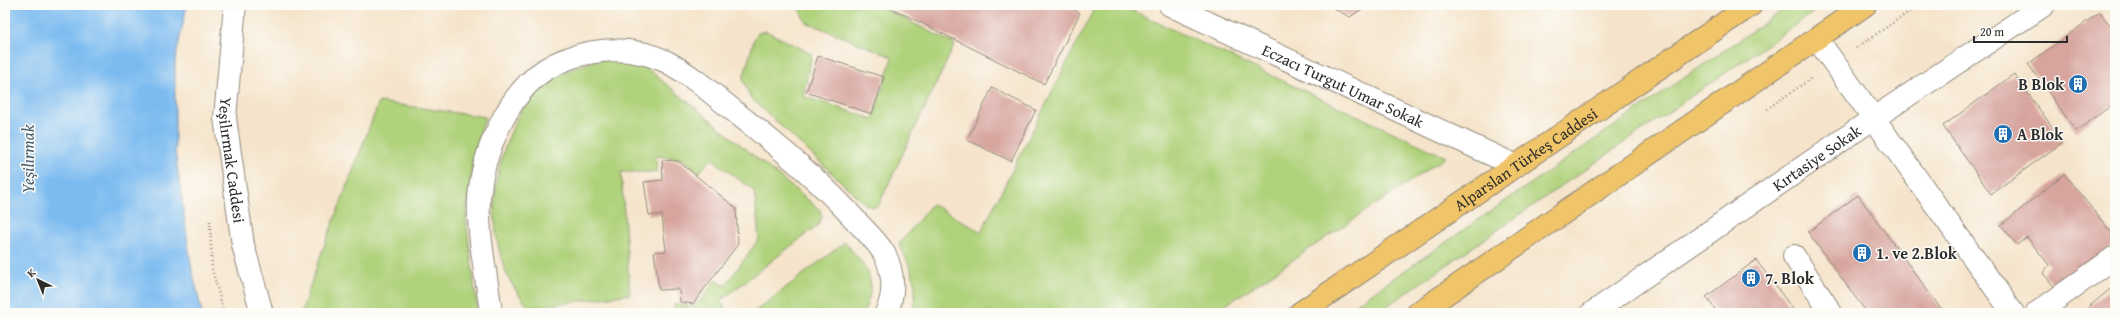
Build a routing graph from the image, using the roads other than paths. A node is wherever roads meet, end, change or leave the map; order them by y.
1 (235, 5) edge
2 (1170, 5) edge
3 (1751, 5) edge
4 (1865, 5) edge
5 (2044, 5) edge
6 (1817, 39) junction
7 (1874, 118) junction
8 (1516, 166) junction
9 (1794, 256) dead end
10 (2115, 257) edge
11 (262, 313) edge
12 (491, 313) edge
13 (886, 313) edge
14 (1300, 313) edge
15 (1418, 313) edge
16 (1592, 313) edge
17 (1831, 313) edge
18 (2013, 313) edge
19 (2037, 313) edge

1 - 11 street, Yeşilırmak Caddesi
2 - 8 street, Eczacı Turgut Umar Sokak
3 - 8 highway, Alparslan Türkeş Caddesi
4 - 6 highway
5 - 7 street, Kırtasiye Sokak
6 - 7 street
6 - 15 highway
7 - 16 street, Kırtasiye Sokak
7 - 18 street
8 - 14 highway, Alparslan Türkeş Caddesi
9 - 17 street
10 - 19 street
12 - 13 street

